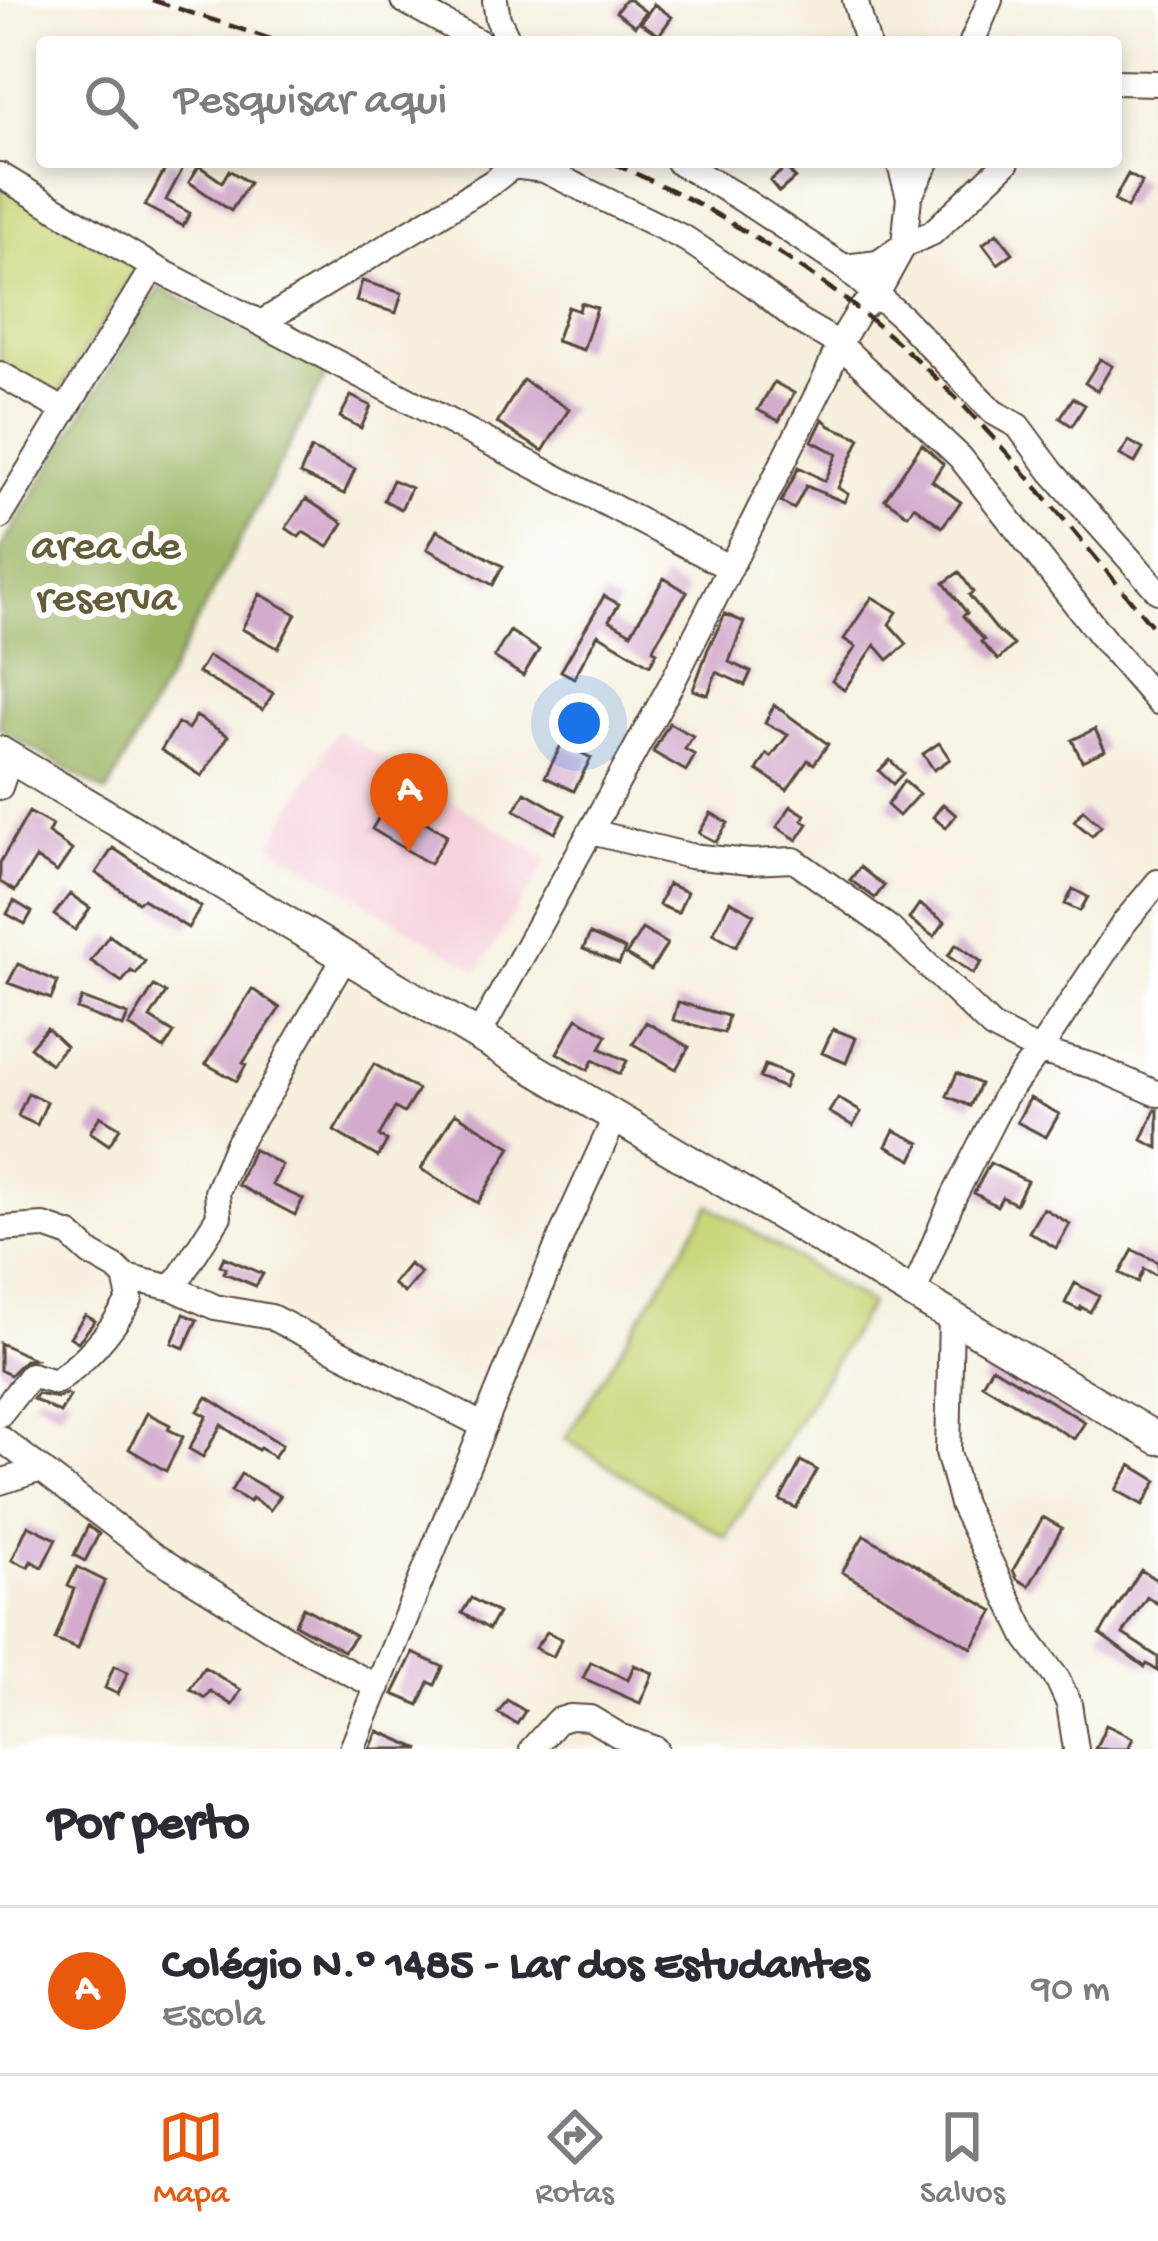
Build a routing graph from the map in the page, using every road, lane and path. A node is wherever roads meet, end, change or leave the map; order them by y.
1 (404, 0) edge
2 (495, 0) edge
3 (855, 0) edge
4 (989, 0) edge
5 (467, 36) edge
6 (506, 36) edge
7 (865, 36) edge
8 (974, 36) edge
9 (1122, 82) edge
10 (1158, 82) edge
11 (510, 168) edge
12 (528, 168) edge
13 (688, 168) edge
14 (900, 168) edge
15 (924, 168) edge
16 (1001, 168) edge
17 (0, 175) edge
18 (909, 196) junction
19 (904, 245) junction
20 (153, 267) junction
21 (844, 267) junction
22 (876, 296) junction
23 (261, 323) junction
24 (839, 344) junction
25 (0, 374) edge
26 (64, 411) junction
27 (0, 518) edge
28 (730, 568) junction
29 (1155, 586) edge
30 (1158, 702) edge
31 (3, 766) edge
32 (591, 832) junction
33 (1158, 882) edge
34 (345, 957) junction
35 (478, 1036) junction
36 (1039, 1051) junction
37 (1158, 1094) edge
38 (615, 1118) junction
39 (0, 1229) edge
40 (125, 1277) junction
41 (173, 1288) junction
42 (913, 1294) junction
43 (951, 1317) junction
44 (0, 1414) edge
45 (484, 1426) junction
46 (0, 1438) edge
47 (1158, 1439) edge
48 (41, 1469) junction
49 (0, 1482) edge
50 (378, 1687) junction
51 (352, 1749) edge
52 (532, 1749) edge
53 (656, 1749) edge
54 (1076, 1749) edge

1 - 5 street
2 - 6 street
3 - 7 street
4 - 8 street
9 - 10 street
11 - 23 street
12 - 24 street
13 - 21 street
14 - 18 street
15 - 18 street
16 - 19 street
17 - 20 street
18 - 19 street
19 - 21 street
19 - 22 street
20 - 23 street
20 - 26 street
21 - 22 street
22 - 24 street
22 - 29 street
23 - 28 street
24 - 28 street
24 - 30 street
25 - 26 street
26 - 27 street
28 - 32 street
31 - 34 main road
32 - 35 street
32 - 36 street
33 - 36 street
34 - 35 main road
34 - 41 street
35 - 38 main road
36 - 37 street
36 - 42 street
38 - 42 main road
38 - 45 street
39 - 40 street
40 - 41 street
40 - 44 street
41 - 45 street
42 - 43 main road
43 - 47 main road
43 - 54 street
45 - 50 street
46 - 48 street
48 - 49 street
48 - 50 street
50 - 51 street
52 - 53 street

